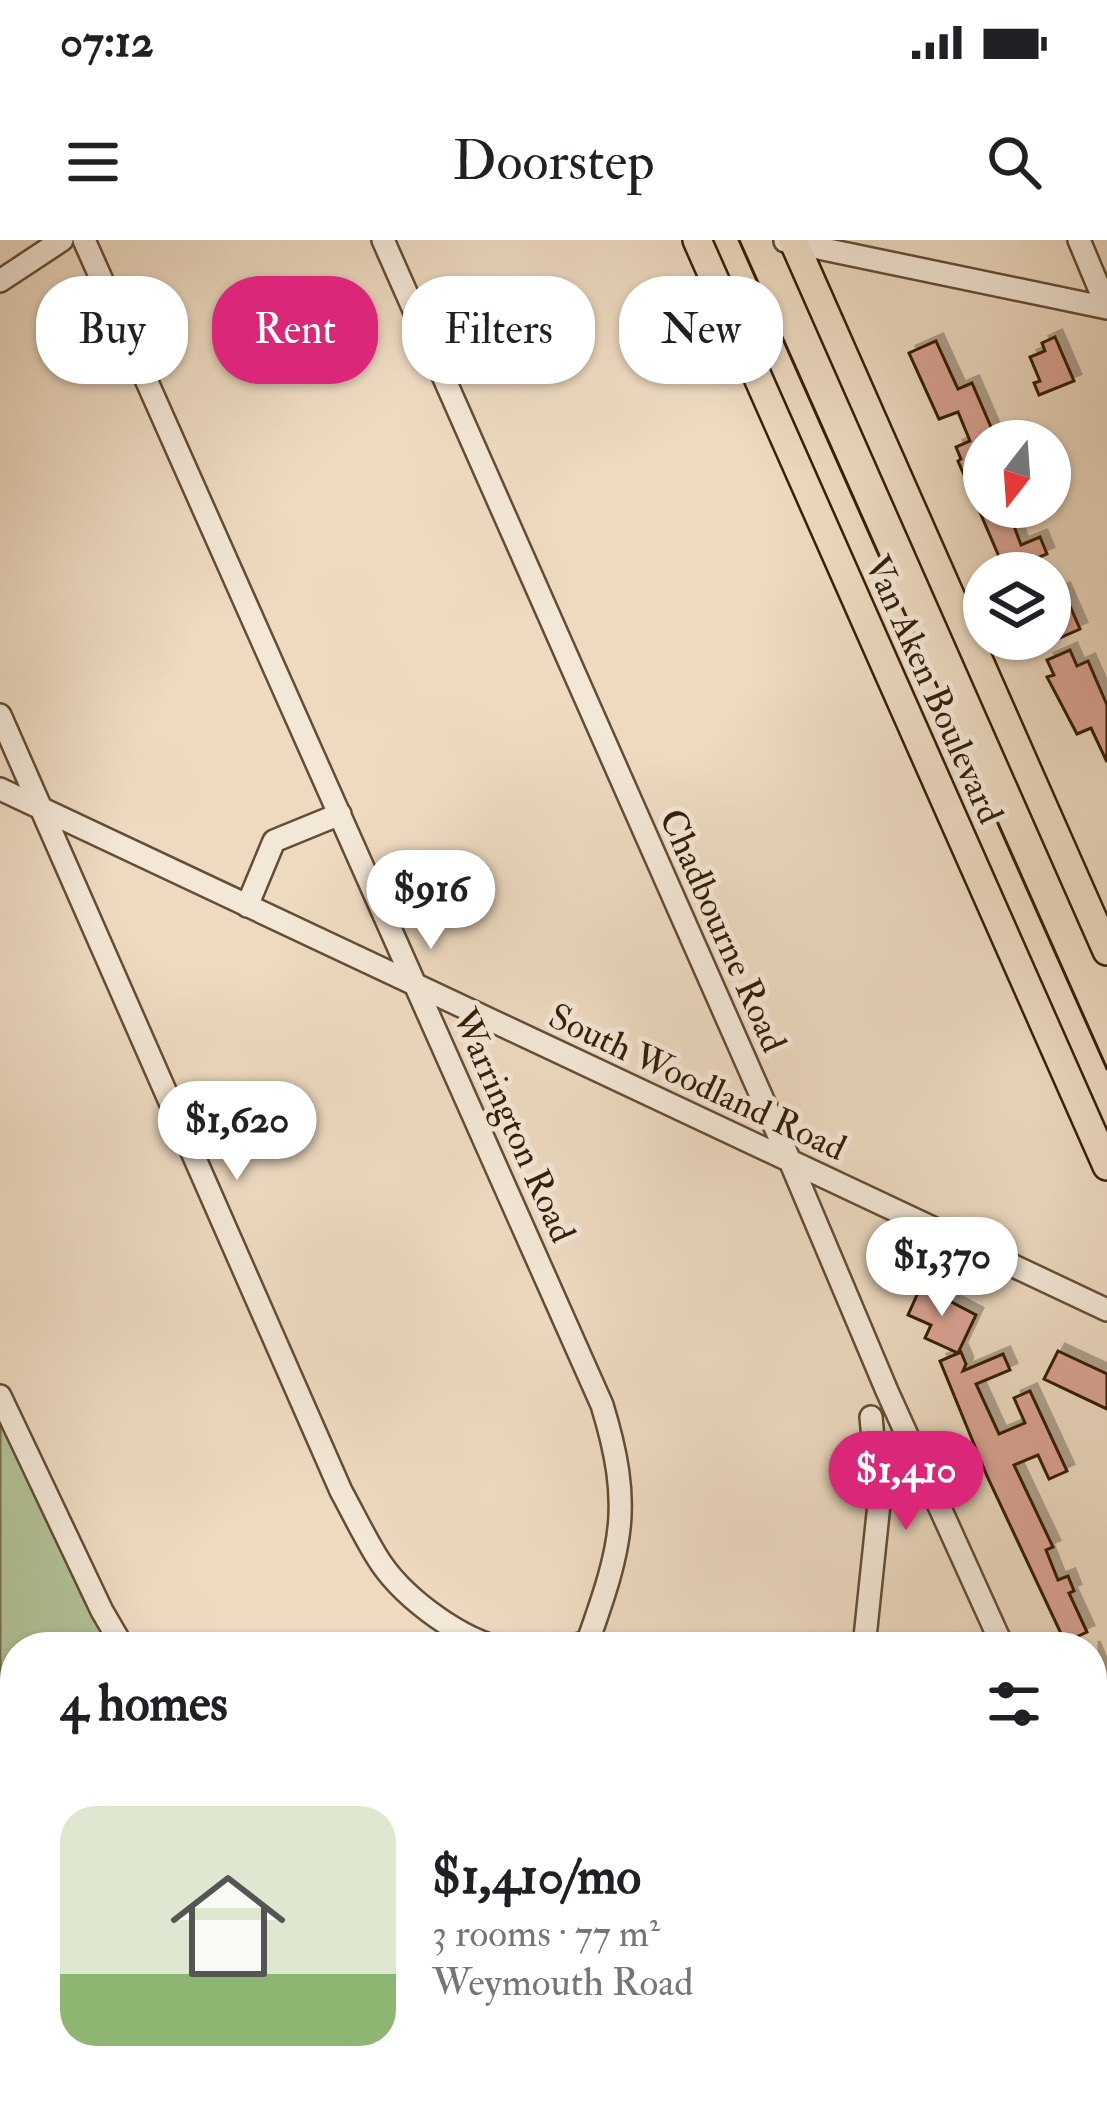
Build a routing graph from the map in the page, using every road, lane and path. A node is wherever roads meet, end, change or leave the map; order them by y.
1 (62, 240) edge
2 (84, 240) edge
3 (383, 240) edge
4 (697, 240) edge
5 (1079, 240) edge
6 (790, 241) edge
7 (0, 281) edge
8 (1107, 308) edge
9 (0, 715) edge
10 (0, 789) edge
11 (41, 808) junction
12 (340, 814) junction
13 (247, 906) junction
14 (1107, 951) edge
15 (417, 986) junction
16 (790, 1161) junction
17 (1107, 1166) edge
18 (1107, 1310) edge
19 (0, 1396) edge
20 (871, 1417) dead end
21 (922, 1471) junction
22 (879, 1504) junction
23 (114, 1632) edge
24 (463, 1632) edge
25 (588, 1632) edge
26 (866, 1632) edge
27 (996, 1632) edge

1 - 7 street
2 - 12 street, Warrington Road
3 - 16 street, Chadbourne Road
4 - 17 main road, Van Aken Boulevard
5 - 8 street
6 - 8 street
6 - 14 main road, Van Aken Boulevard
9 - 11 street
10 - 11 street, South Woodland Road
11 - 13 street, South Woodland Road
11 - 24 street
12 - 13 street
12 - 15 street, Warrington Road
13 - 15 street, South Woodland Road
15 - 16 street, South Woodland Road
15 - 25 street, Warrington Road
16 - 18 street, South Woodland Road
16 - 21 street, Chadbourne Road
19 - 23 street
20 - 22 street
21 - 22 street
21 - 27 street, Chadbourne Road
22 - 26 street

